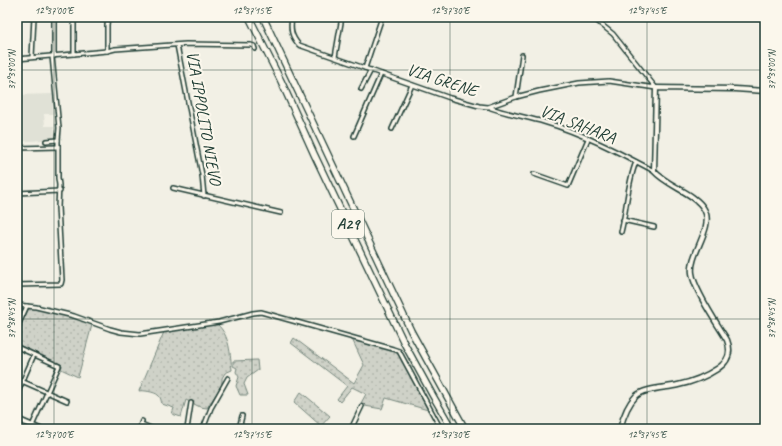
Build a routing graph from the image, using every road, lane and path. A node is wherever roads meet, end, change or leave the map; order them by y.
1 (34, 17) edge
2 (54, 17) edge
3 (74, 17) edge
4 (108, 17) edge
5 (249, 17) edge
6 (264, 17) edge
7 (292, 17) edge
8 (342, 17) edge
9 (382, 17) edge
10 (592, 17) edge
11 (177, 45) junction
12 (255, 48) dead end
13 (107, 51) junction
14 (74, 54) junction
15 (522, 55) dead end
16 (53, 56) junction
17 (335, 57) junction
18 (32, 58) junction
19 (17, 59) edge
20 (365, 68) junction
21 (371, 70) junction
22 (381, 74) junction
23 (412, 84) junction
24 (656, 88) junction
25 (361, 89) dead end
26 (765, 91) edge
27 (516, 97) junction
28 (491, 108) dead end
29 (392, 129) dead end
30 (354, 136) dead end
31 (588, 139) junction
32 (58, 140) junction
33 (46, 141) dead end
34 (58, 147) junction
35 (17, 148) edge
36 (636, 162) junction
37 (654, 171) junction
38 (534, 174) dead end
39 (173, 188) dead end
40 (60, 191) junction
41 (17, 193) edge
42 (204, 196) junction
43 (281, 214) dead end
44 (623, 220) junction
45 (654, 227) dead end
46 (621, 232) dead end
47 (17, 286) edge
48 (17, 305) edge
49 (27, 306) junction
50 (17, 328) edge
51 (17, 347) edge
52 (34, 355) junction
53 (228, 378) dead end
54 (17, 380) edge
55 (22, 382) junction
56 (47, 392) junction
57 (17, 394) edge
58 (67, 401) dead end
59 (191, 403) dead end
60 (362, 406) dead end
61 (242, 416) dead end
62 (17, 419) edge
63 (32, 426) junction
64 (40, 429) edge
65 (139, 429) edge
66 (153, 429) edge
67 (187, 429) edge
68 (203, 429) edge
69 (238, 429) edge
70 (351, 429) edge
71 (441, 429) edge
72 (452, 429) edge
73 (465, 429) edge
74 (620, 429) edge

1 - 18 street
2 - 16 street
3 - 14 street
4 - 13 street
5 - 72 highway, A29
6 - 73 highway, A29
7 - 17 street, VIA GRENE
8 - 17 street
9 - 20 street
10 - 24 street
11 - 12 street
11 - 13 street
11 - 42 street, VIA IPPOLITO NIEVO
13 - 14 street
14 - 16 street
15 - 27 street
16 - 18 street
16 - 32 street
17 - 20 street, VIA GRENE
18 - 19 street
20 - 21 street, VIA GRENE
21 - 22 street, VIA GRENE
21 - 25 street
22 - 23 street, VIA GRENE
22 - 30 street
23 - 27 street, VIA GRENE
23 - 29 street
24 - 26 street
24 - 27 street, VIA GRENE
24 - 37 street
28 - 31 street, VIA SAHARA
31 - 36 street, VIA SAHARA
31 - 38 street
32 - 33 street
32 - 34 street
34 - 35 street
34 - 40 street
36 - 37 street, VIA SAHARA
36 - 44 street
37 - 74 street
39 - 42 street
40 - 41 street
40 - 47 street
42 - 43 street
44 - 45 street
44 - 46 street
48 - 49 street
49 - 50 street
49 - 71 street
51 - 52 street
52 - 55 street
52 - 56 street
53 - 68 street
54 - 55 street
55 - 56 street
55 - 57 street
56 - 58 street
56 - 63 street
59 - 67 street
60 - 70 street
61 - 69 street
62 - 63 street
63 - 64 street
65 - 66 street

